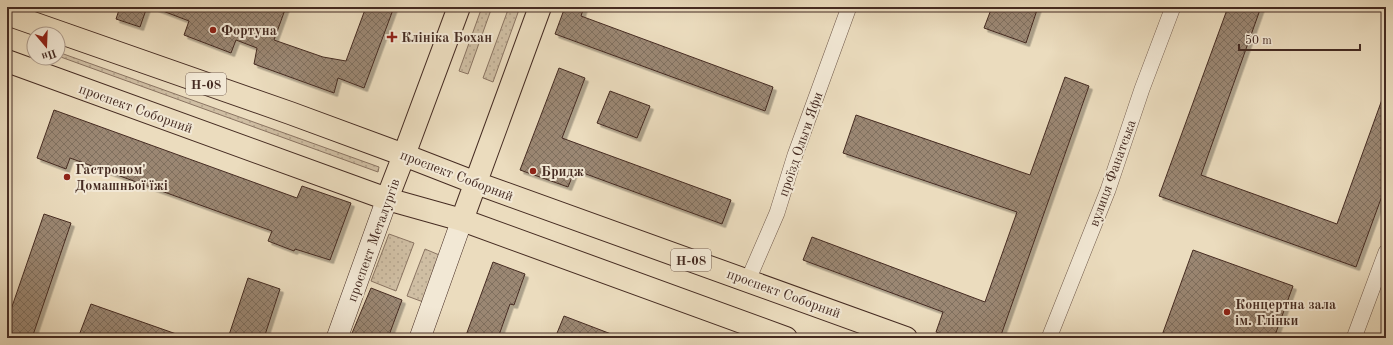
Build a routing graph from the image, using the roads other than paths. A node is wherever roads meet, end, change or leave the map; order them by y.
1 (459, 7) edge
2 (540, 7) edge
3 (849, 7) edge
4 (1173, 7) edge
5 (7, 14) edge
6 (7, 61) edge
7 (404, 155) junction
8 (476, 182) junction
9 (386, 199) junction
10 (462, 220) junction
11 (1386, 252) edge
12 (748, 280) junction
13 (337, 338) edge
14 (420, 338) edge
15 (786, 338) edge
16 (906, 338) edge
17 (1049, 338) edge
18 (1354, 338) edge

1 - 7 main road, проспект Металургів
2 - 8 main road
3 - 12 street, проїзд Ольги Яфи
4 - 17 street, вулиця Фанатська
5 - 7 main road, проспект Соборний / Н-08
6 - 9 main road, проспект Соборний
7 - 8 main road, проспект Соборний / Н-08
7 - 9 main road, проспект Металургів
8 - 10 main road
8 - 12 main road, проспект Соборний / Н-08
9 - 10 main road, проспект Соборний
9 - 13 main road, проспект Металургів
10 - 14 main road
10 - 15 main road, проспект Соборний
11 - 18 street
12 - 16 main road, проспект Соборний / Н-08

